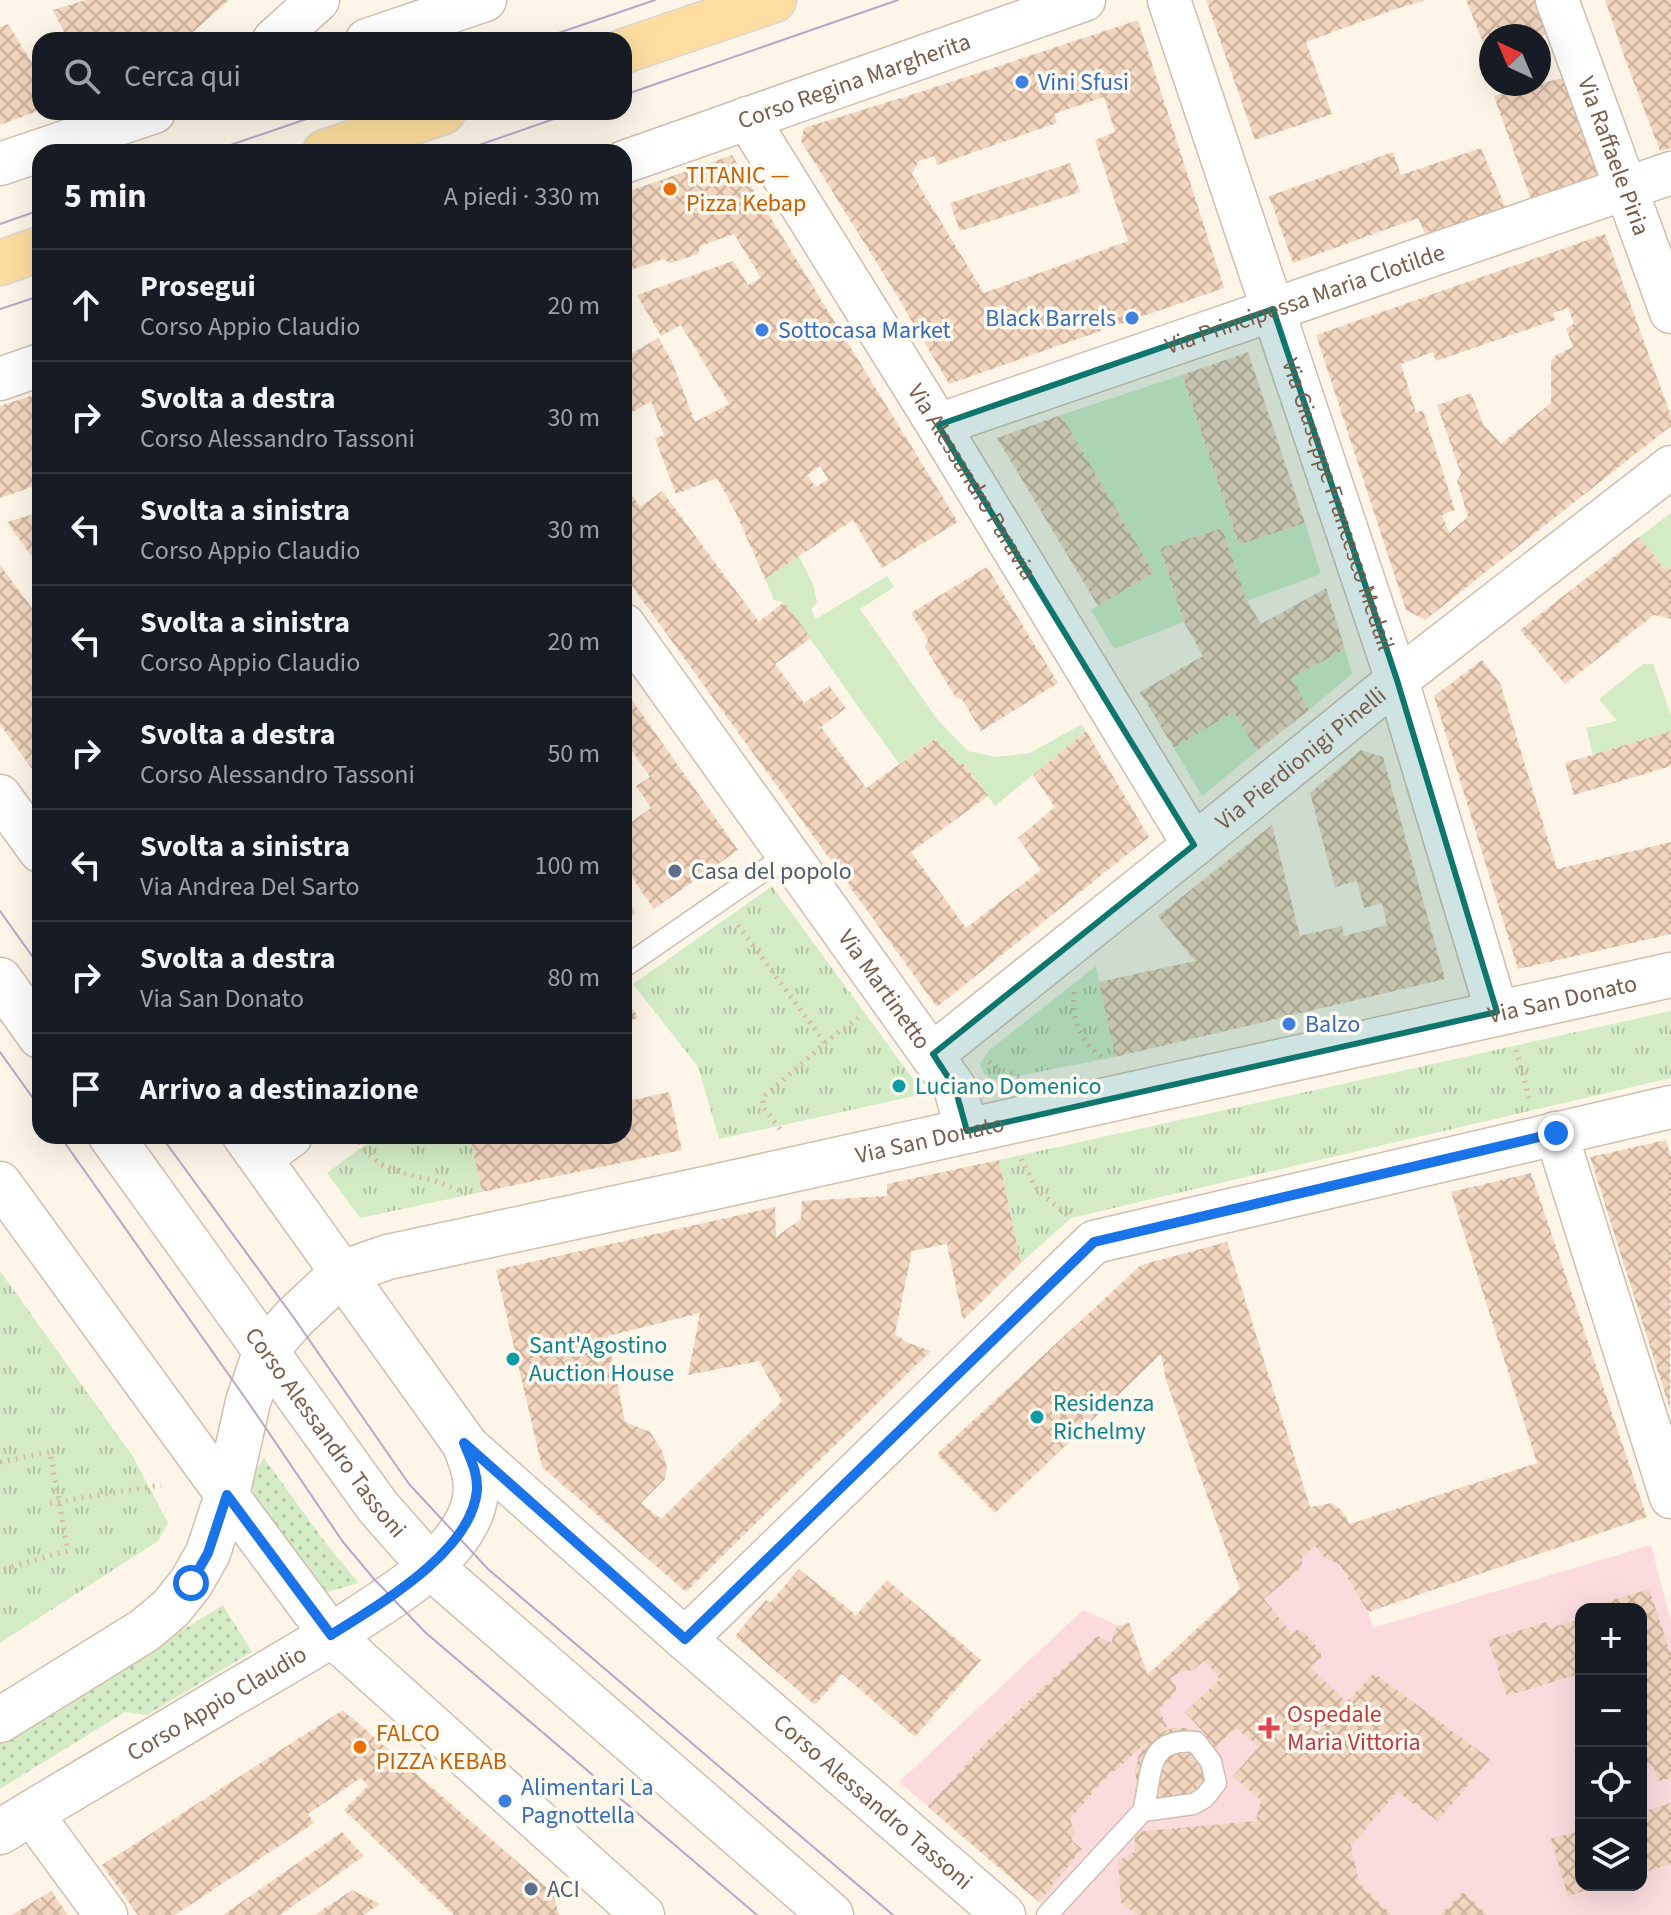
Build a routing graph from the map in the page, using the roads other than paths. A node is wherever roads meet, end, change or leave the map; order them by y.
1 (318, 0) edge
2 (485, 0) edge
3 (774, 0) edge
4 (1084, 0) edge
5 (1169, 0) edge
6 (1557, 0) edge
7 (429, 9) edge
8 (283, 32) edge
9 (383, 32) edge
10 (632, 48) edge
11 (747, 118) junction
12 (130, 120) edge
13 (419, 120) edge
14 (59, 144) edge
15 (349, 144) edge
16 (32, 153) edge
17 (632, 159) edge
18 (0, 164) edge
19 (1671, 173) edge
20 (1626, 188) junction
21 (32, 252) edge
22 (0, 263) edge
23 (1273, 309) junction
24 (1671, 312) edge
25 (32, 368) edge
26 (0, 379) edge
27 (938, 425) junction
28 (1671, 467) edge
29 (632, 636) edge
30 (1397, 680) junction
31 (0, 796) edge
32 (32, 840) edge
33 (1194, 845) junction
34 (788, 854) junction
35 (632, 962) edge
36 (1671, 975) edge
37 (0, 980) edge
38 (32, 1025) edge
39 (1506, 1028) junction
40 (933, 1054) junction
41 (1671, 1107) edge
42 (1545, 1122) junction
43 (967, 1131) junction
44 (117, 1144) edge
45 (266, 1144) edge
46 (0, 1183) edge
47 (342, 1273) junction
48 (266, 1350) junction
49 (464, 1443) junction
50 (227, 1495) junction
51 (1671, 1497) edge
52 (430, 1566) junction
53 (331, 1635) junction
54 (685, 1639) junction
55 (0, 1720) edge
56 (1143, 1811) dead end
57 (15, 1822) edge
58 (632, 1912) edge
59 (106, 1915) edge
60 (831, 1915) edge
61 (1004, 1915) edge
62 (1047, 1915) edge

1 - 8 street
2 - 7 street
3 - 10 main road
4 - 11 street, Corso Regina Margherita
5 - 23 street, Via Giuseppe Francesco Medail
6 - 20 street, Via Raffaele Piria
7 - 9 street
11 - 17 street, Corso Regina Margherita
11 - 27 street, Via Alessandro Paravia
12 - 14 street
13 - 15 main road
16 - 18 street
19 - 20 street, Via Principessa Maria Clotilde
20 - 23 street, Via Principessa Maria Clotilde
20 - 24 street, Via Raffaele Piria
21 - 22 main road
23 - 27 street, Via Principessa Maria Clotilde
23 - 30 street, Via Giuseppe Francesco Medail
25 - 26 street
27 - 33 street, Via Alessandro Paravia
28 - 30 street, Via Pierdionigi Pinelli
29 - 34 street, Via Martinetto
30 - 33 street, Via Pierdionigi Pinelli
30 - 39 street, Via Giuseppe Francesco Medail
31 - 32 street
33 - 40 street, Via Pierdionigi Pinelli
34 - 35 lane
34 - 40 street, Via Martinetto
36 - 39 street, Via San Donato
37 - 38 street
39 - 43 street, Via San Donato
40 - 43 street, Via Martinetto
41 - 42 street
42 - 51 street
42 - 54 street
43 - 47 street, Via San Donato
44 - 48 street, Corso Alessandro Tassoni
45 - 47 street, Corso Alessandro Tassoni
46 - 50 street
47 - 48 street, Via San Donato
47 - 49 street, Corso Alessandro Tassoni
48 - 50 street
48 - 52 street, Corso Alessandro Tassoni
49 - 52 street, Corso Appio Claudio
49 - 54 street, Corso Alessandro Tassoni
50 - 53 street
50 - 55 street
52 - 53 street, Corso Appio Claudio
52 - 60 street, Corso Alessandro Tassoni
53 - 57 street, Corso Appio Claudio
53 - 58 street
54 - 61 street, Corso Alessandro Tassoni
56 - 62 lane
57 - 59 street

